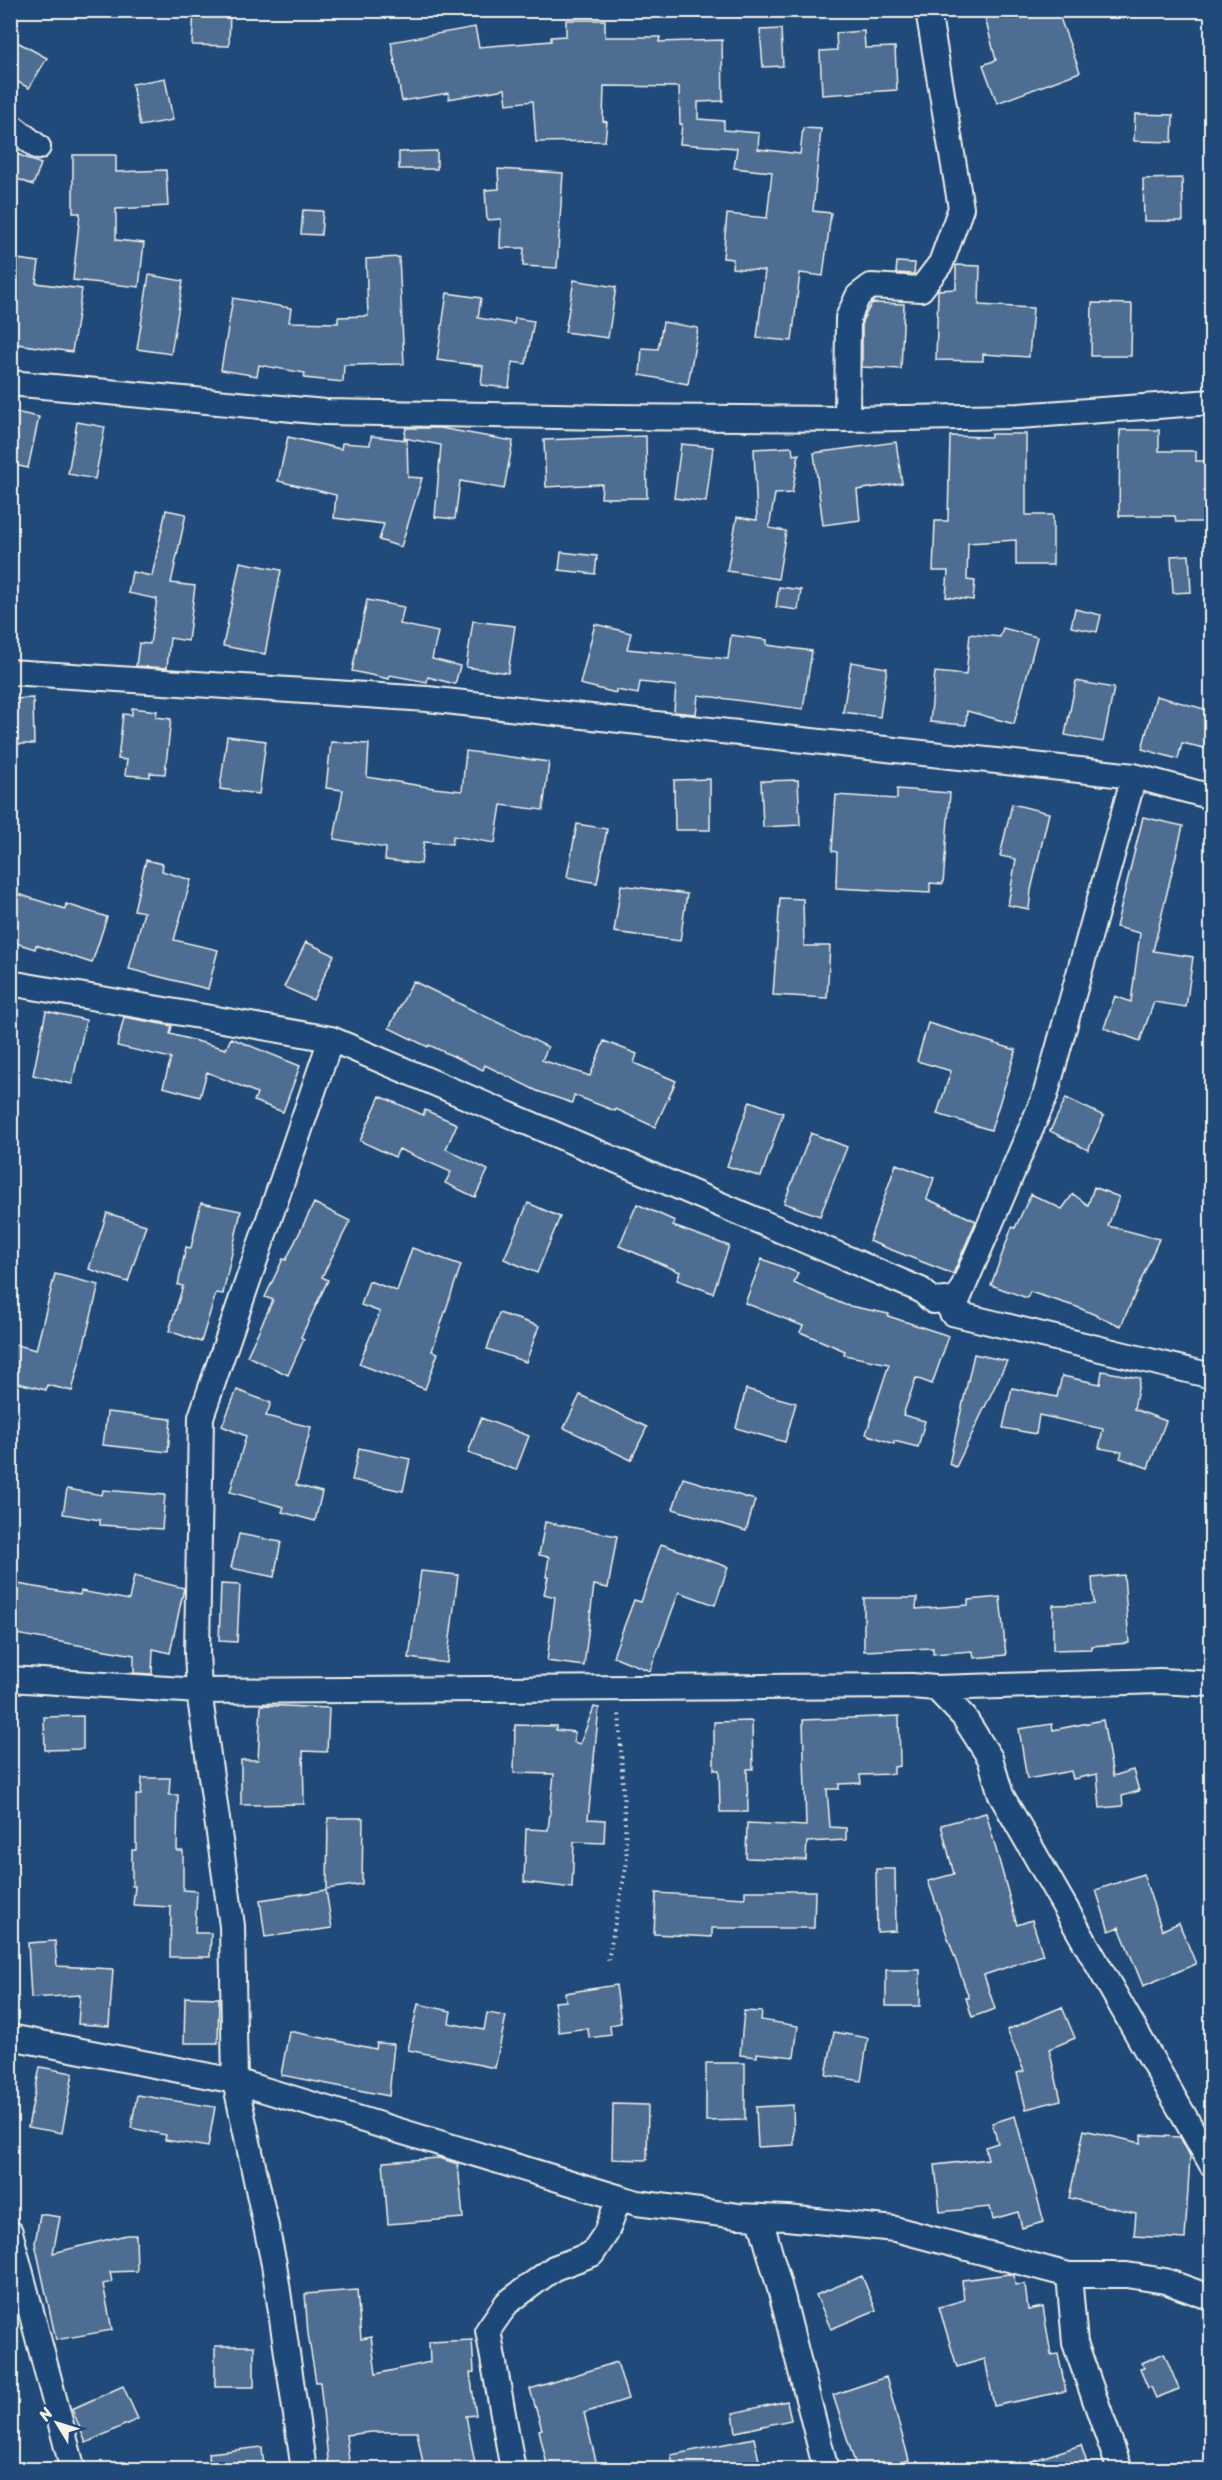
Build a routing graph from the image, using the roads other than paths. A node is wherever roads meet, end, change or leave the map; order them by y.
1 (928, 10) edge
2 (10, 125) edge
3 (38, 147) dead end
4 (10, 383) edge
5 (1212, 402) edge
6 (847, 419) junction
7 (10, 672) edge
8 (1134, 776) junction
9 (1212, 797) edge
10 (10, 983) edge
11 (331, 1039) junction
12 (952, 1313) junction
13 (1212, 1376) edge
14 (10, 1678) edge
15 (1212, 1684) edge
16 (936, 1688) junction
17 (199, 1691) junction
18 (10, 2037) edge
19 (235, 2080) junction
20 (1212, 2165) edge
21 (619, 2198) junction
22 (760, 2218) junction
23 (10, 2232) edge
24 (1069, 2275) junction
25 (1212, 2298) edge
26 (73, 2469) edge
27 (304, 2469) edge
28 (513, 2469) edge
29 (826, 2469) edge
30 (1120, 2469) edge

1 - 6 street
2 - 3 street
4 - 6 street
5 - 6 street
7 - 8 street
8 - 9 street
8 - 12 street
10 - 11 street
11 - 12 street
11 - 17 street
12 - 13 street
14 - 17 street
15 - 16 street
16 - 17 street
16 - 20 street
17 - 19 street
18 - 19 street
19 - 21 street
19 - 27 street
21 - 22 street
21 - 28 street
22 - 24 street
22 - 29 street
23 - 26 street
24 - 25 street
24 - 30 street

